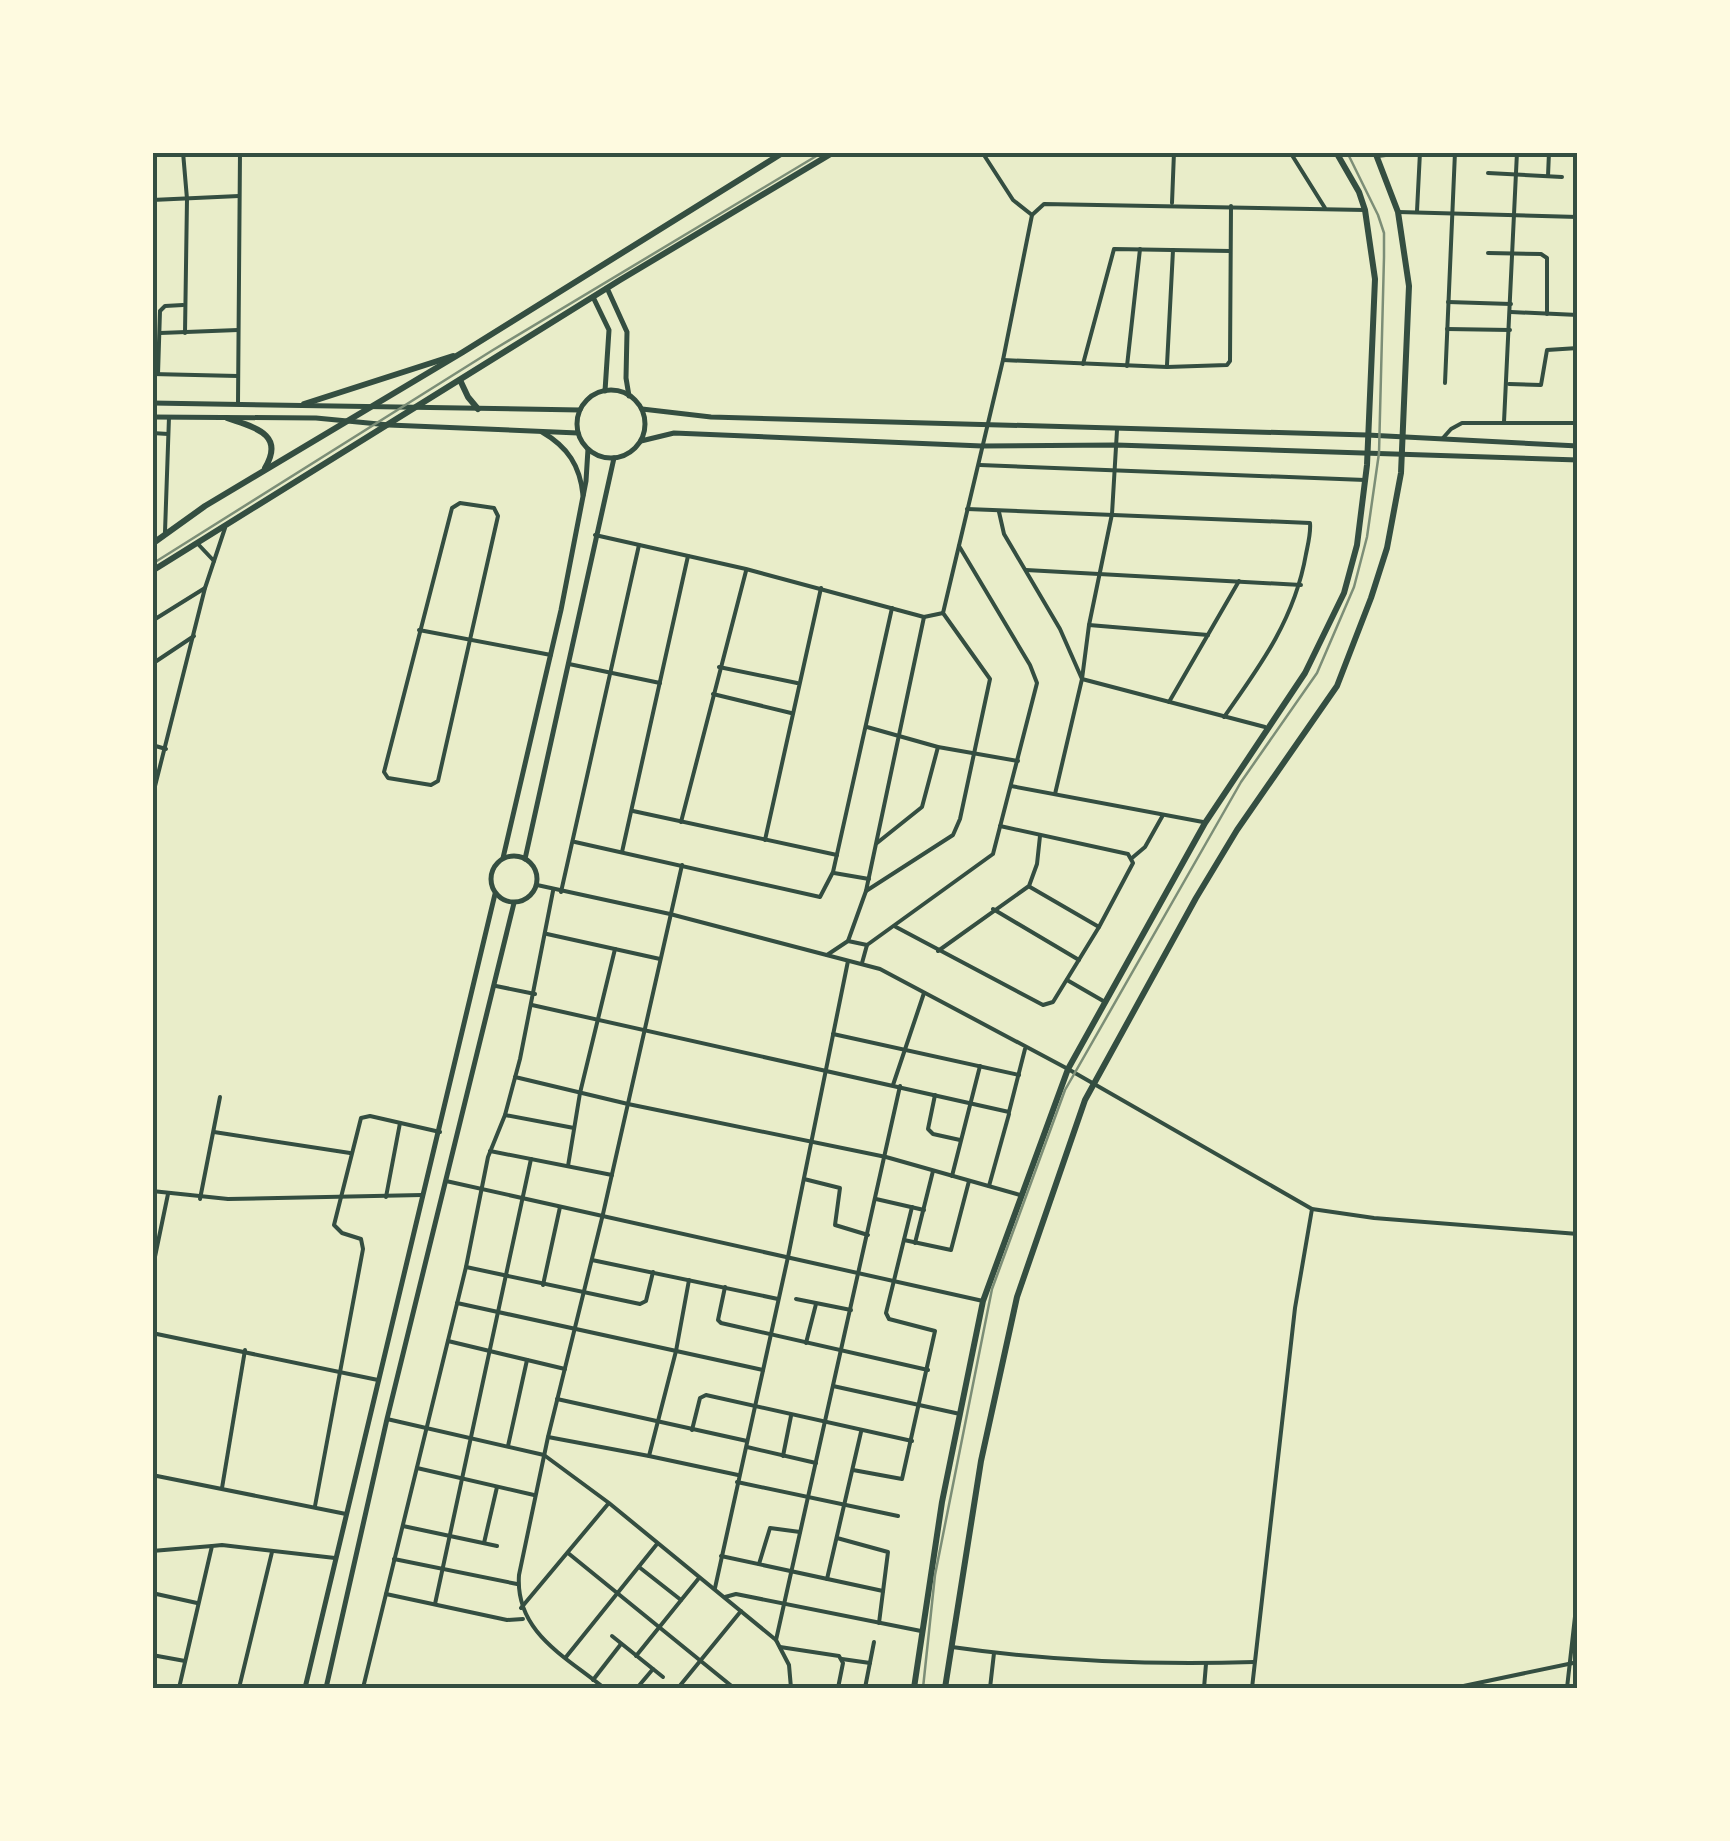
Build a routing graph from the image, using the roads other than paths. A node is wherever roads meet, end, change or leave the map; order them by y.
1 (183, 152) edge
2 (240, 152) edge
3 (784, 152) edge
4 (834, 152) edge
5 (982, 152) edge
6 (1174, 152) edge
7 (1290, 152) edge
8 (1336, 152) edge
9 (1412, 152) edge
10 (1420, 152) edge
11 (1456, 152) edge
12 (1517, 152) edge
13 (1549, 152) edge
14 (1376, 154) edge
15 (1488, 173) dead end
16 (1516, 174) junction
17 (1548, 176) junction
18 (1562, 177) dead end
19 (239, 196) junction
20 (186, 199) junction
21 (152, 200) edge
22 (1172, 204) junction
23 (1232, 206) junction
24 (1325, 208) junction
25 (1364, 210) junction
26 (1417, 211) junction
27 (1398, 212) junction
28 (1454, 212) junction
29 (1516, 214) junction
30 (1032, 215) junction
31 (1578, 217) edge
32 (1140, 249) junction
33 (1173, 250) junction
34 (1230, 250) junction
35 (1488, 253) dead end
36 (1513, 254) junction
37 (606, 288) junction
38 (593, 297) junction
39 (1448, 302) junction
40 (1512, 304) junction
41 (184, 305) junction
42 (1511, 312) junction
43 (1546, 314) junction
44 (1578, 314) edge
45 (1447, 329) junction
46 (238, 330) junction
47 (1510, 330) junction
48 (160, 333) junction
49 (184, 333) junction
50 (1578, 348) edge
51 (463, 352) junction
52 (1003, 360) junction
53 (1083, 364) junction
54 (1126, 366) junction
55 (1167, 367) junction
56 (155, 374) edge
57 (238, 376) junction
58 (460, 380) junction
59 (1446, 384) dead end
60 (1508, 384) junction
61 (605, 391) junction
62 (629, 396) junction
63 (152, 403) edge
64 (238, 404) junction
65 (304, 404) junction
66 (376, 404) junction
67 (416, 408) junction
68 (478, 409) junction
69 (642, 409) junction
70 (580, 410) junction
71 (152, 417) edge
72 (168, 417) junction
73 (227, 418) junction
74 (347, 420) junction
75 (1504, 422) junction
76 (1578, 423) edge
77 (389, 425) junction
78 (987, 426) junction
79 (1117, 430) junction
80 (539, 431) junction
81 (152, 433) edge
82 (578, 433) junction
83 (168, 434) junction
84 (1367, 435) junction
85 (1404, 437) junction
86 (641, 440) junction
87 (1442, 440) junction
88 (1116, 445) junction
89 (982, 446) junction
90 (1578, 446) edge
91 (588, 450) junction
92 (1367, 453) junction
93 (1402, 453) junction
94 (614, 458) junction
95 (1578, 460) edge
96 (978, 465) junction
97 (262, 472) junction
98 (1114, 472) junction
99 (1365, 480) junction
100 (584, 495) junction
101 (967, 508) junction
102 (999, 512) junction
103 (1112, 514) junction
104 (226, 525) junction
105 (165, 535) junction
106 (595, 535) junction
107 (197, 542) junction
108 (152, 544) edge
109 (640, 546) junction
110 (959, 546) junction
111 (688, 556) junction
112 (214, 561) junction
113 (746, 570) junction
114 (1026, 570) junction
115 (152, 571) edge
116 (1099, 572) junction
117 (1240, 580) junction
118 (1301, 585) junction
119 (205, 588) junction
120 (821, 588) junction
121 (892, 608) junction
122 (943, 613) junction
123 (924, 617) junction
124 (152, 621) edge
125 (1089, 625) junction
126 (419, 630) junction
127 (1208, 635) junction
128 (194, 636) junction
129 (469, 641) junction
130 (551, 655) junction
131 (152, 664) edge
132 (570, 664) junction
133 (719, 667) junction
134 (612, 673) junction
135 (1082, 678) junction
136 (660, 682) junction
137 (798, 683) junction
138 (712, 694) junction
139 (1169, 702) junction
140 (791, 713) junction
141 (1224, 717) junction
142 (866, 727) junction
143 (1270, 728) junction
144 (898, 736) junction
145 (152, 745) edge
146 (938, 746) junction
147 (166, 749) junction
148 (973, 754) junction
149 (1018, 761) junction
150 (1011, 786) junction
151 (1055, 794) junction
152 (152, 798) edge
153 (632, 811) junction
154 (1163, 815) junction
155 (681, 822) junction
156 (1205, 822) junction
157 (1000, 826) junction
158 (1040, 836) junction
159 (765, 840) junction
160 (574, 842) junction
161 (876, 844) junction
162 (622, 852) junction
163 (837, 855) junction
164 (503, 858) junction
165 (526, 858) junction
166 (1132, 858) junction
167 (682, 864) junction
168 (833, 872) junction
169 (869, 879) junction
170 (537, 885) junction
171 (1028, 886) junction
172 (553, 890) junction
173 (866, 891) junction
174 (561, 892) junction
175 (496, 894) junction
176 (514, 903) junction
177 (993, 909) junction
178 (670, 914) junction
179 (896, 927) junction
180 (1099, 927) junction
181 (545, 934) junction
182 (848, 941) junction
183 (868, 945) junction
184 (615, 949) junction
185 (938, 951) junction
186 (827, 955) junction
187 (660, 959) junction
188 (1078, 960) junction
189 (848, 961) junction
190 (862, 963) junction
191 (1067, 980) junction
192 (494, 986) junction
193 (924, 993) junction
194 (535, 994) junction
195 (1105, 1002) junction
196 (532, 1005) junction
197 (598, 1021) junction
198 (644, 1032) junction
199 (832, 1034) junction
200 (904, 1048) junction
201 (1026, 1048) junction
202 (980, 1066) junction
203 (825, 1069) junction
204 (1068, 1069) junction
205 (1019, 1074) junction
206 (515, 1077) junction
207 (1092, 1084) junction
208 (897, 1086) junction
209 (580, 1092) junction
210 (934, 1094) junction
211 (220, 1097) dead end
212 (968, 1102) junction
213 (628, 1104) junction
214 (1010, 1112) junction
215 (505, 1115) junction
216 (400, 1123) junction
217 (574, 1128) junction
218 (214, 1132) junction
219 (440, 1132) junction
220 (960, 1140) junction
221 (810, 1144) junction
222 (490, 1151) junction
223 (350, 1154) junction
224 (886, 1158) junction
225 (531, 1159) junction
226 (568, 1166) junction
227 (933, 1170) junction
228 (612, 1175) junction
229 (952, 1176) junction
230 (803, 1178) junction
231 (969, 1181) junction
232 (446, 1182) junction
233 (988, 1186) junction
234 (482, 1189) junction
235 (152, 1191) edge
236 (168, 1194) junction
237 (424, 1195) junction
238 (1020, 1195) junction
239 (341, 1196) junction
240 (386, 1197) junction
241 (523, 1197) junction
242 (200, 1198) junction
243 (876, 1198) junction
244 (560, 1205) junction
245 (912, 1206) junction
246 (924, 1210) junction
247 (1312, 1210) junction
248 (604, 1214) junction
249 (1578, 1234) edge
250 (868, 1235) junction
251 (904, 1240) junction
252 (915, 1243) junction
253 (788, 1257) junction
254 (592, 1260) junction
255 (466, 1267) junction
256 (152, 1271) edge
257 (653, 1272) junction
258 (859, 1272) junction
259 (507, 1277) junction
260 (689, 1280) junction
261 (895, 1281) junction
262 (543, 1285) junction
263 (725, 1287) junction
264 (584, 1294) junction
265 (778, 1299) junction
266 (796, 1299) dead end
267 (983, 1301) junction
268 (457, 1303) junction
269 (816, 1303) junction
270 (850, 1310) junction
271 (498, 1312) junction
272 (574, 1330) junction
273 (152, 1334) edge
274 (770, 1335) junction
275 (448, 1341) junction
276 (806, 1343) junction
277 (245, 1350) junction
278 (491, 1351) junction
279 (841, 1351) junction
280 (676, 1352) junction
281 (527, 1360) junction
282 (565, 1369) junction
283 (763, 1370) junction
284 (928, 1370) junction
285 (338, 1372) junction
286 (379, 1380) junction
287 (833, 1386) junction
288 (558, 1399) junction
289 (755, 1406) junction
290 (921, 1406) junction
291 (960, 1414) junction
292 (791, 1415) junction
293 (387, 1419) junction
294 (658, 1423) junction
295 (825, 1423) junction
296 (427, 1428) junction
297 (692, 1430) junction
298 (861, 1431) junction
299 (548, 1437) junction
300 (472, 1438) junction
301 (913, 1442) junction
302 (747, 1444) junction
303 (508, 1446) junction
304 (544, 1455) junction
305 (650, 1456) junction
306 (783, 1456) junction
307 (816, 1463) junction
308 (417, 1468) junction
309 (852, 1470) junction
310 (152, 1476) edge
311 (737, 1479) junction
312 (462, 1480) junction
313 (498, 1487) junction
314 (222, 1488) junction
315 (536, 1495) junction
316 (808, 1498) junction
317 (609, 1503) junction
318 (314, 1506) junction
319 (845, 1506) junction
320 (346, 1514) junction
321 (898, 1516) dead end
322 (403, 1526) junction
323 (800, 1532) junction
324 (450, 1536) junction
325 (837, 1538) junction
326 (152, 1542) edge
327 (484, 1543) junction
328 (658, 1544) junction
329 (212, 1546) junction
330 (497, 1546) dead end
331 (155, 1550) edge
332 (272, 1552) junction
333 (568, 1553) junction
334 (722, 1556) junction
335 (335, 1558) junction
336 (394, 1559) junction
337 (759, 1564) junction
338 (639, 1567) junction
339 (442, 1568) junction
340 (791, 1571) junction
341 (700, 1576) junction
342 (827, 1579) junction
343 (518, 1584) junction
344 (715, 1588) junction
345 (1578, 1590) edge
346 (883, 1591) junction
347 (152, 1593) edge
348 (617, 1593) junction
349 (386, 1594) junction
350 (725, 1597) junction
351 (681, 1600) junction
352 (199, 1603) junction
353 (435, 1604) junction
354 (784, 1605) junction
355 (520, 1608) junction
356 (741, 1611) junction
357 (526, 1619) junction
358 (879, 1624) junction
359 (658, 1627) junction
360 (922, 1632) junction
361 (612, 1636) dead end
362 (776, 1640) junction
363 (874, 1642) dead end
364 (621, 1644) junction
365 (952, 1647) junction
366 (780, 1648) junction
367 (994, 1653) junction
368 (152, 1654) edge
369 (636, 1656) junction
370 (566, 1657) junction
371 (842, 1659) junction
372 (185, 1661) junction
373 (700, 1661) junction
374 (1254, 1662) junction
375 (1578, 1662) edge
376 (870, 1663) junction
377 (1206, 1664) junction
378 (1570, 1664) junction
379 (652, 1668) junction
380 (663, 1677) dead end
381 (593, 1680) junction
382 (1473, 1686) edge
383 (179, 1688) edge
384 (239, 1688) edge
385 (305, 1688) edge
386 (326, 1688) edge
387 (363, 1688) edge
388 (604, 1688) edge
389 (636, 1688) edge
390 (678, 1688) edge
391 (734, 1688) edge
392 (790, 1688) edge
393 (838, 1688) edge
394 (866, 1688) edge
395 (914, 1688) edge
396 (945, 1688) edge
397 (990, 1688) edge
398 (1204, 1688) edge
399 (1252, 1688) edge
400 (1454, 1688) edge
401 (1567, 1688) edge

1 - 20 street
2 - 19 street
3 - 51 main road
4 - 37 main road
5 - 30 street
6 - 22 street
7 - 24 street
8 - 25 main road
9 - 14 street
10 - 26 street
11 - 28 street
12 - 16 street
13 - 17 street
14 - 27 main road
15 - 16 street
16 - 17 street
16 - 29 street
17 - 18 street
19 - 20 street
19 - 46 street
20 - 21 street
20 - 41 street
22 - 23 street
22 - 30 street
23 - 24 street
23 - 34 street
24 - 25 street
25 - 84 main road
26 - 27 street
26 - 28 street
27 - 85 main road
28 - 29 street
28 - 39 street
29 - 31 street
29 - 36 street
30 - 52 street
32 - 33 street
32 - 53 street
32 - 54 street
33 - 34 street
33 - 55 street
34 - 55 street
35 - 36 street
36 - 40 street
36 - 43 street
37 - 38 main road
37 - 62 main road
38 - 58 main road
38 - 61 main road
39 - 40 street
39 - 45 street
40 - 42 street
41 - 48 street
41 - 49 street
42 - 43 street
42 - 47 street
43 - 44 street
45 - 47 street
45 - 59 street
46 - 49 street
46 - 57 street
47 - 60 street
48 - 49 street
48 - 56 street
50 - 60 street
51 - 65 main road
51 - 66 main road
52 - 53 street
52 - 78 street
53 - 54 street
54 - 55 street
56 - 57 street
57 - 64 street
58 - 67 main road
58 - 68 main road
60 - 75 street
61 - 62 main road
61 - 70 main road
62 - 69 main road
63 - 64 main road
64 - 65 main road
65 - 66 main road
66 - 67 main road
66 - 74 main road
67 - 68 main road
67 - 77 main road
68 - 70 main road
69 - 78 main road
69 - 86 main road
70 - 82 main road
71 - 72 main road
72 - 73 main road
72 - 83 street
73 - 74 main road
73 - 97 main road
74 - 77 main road
74 - 97 main road
75 - 76 street
75 - 87 street
77 - 80 main road
77 - 104 main road
78 - 79 main road
78 - 89 street
79 - 84 main road
79 - 88 street
80 - 82 main road
80 - 100 main road
81 - 83 street
82 - 91 main road
83 - 105 street
84 - 85 main road
84 - 92 main road
85 - 87 main road
85 - 93 main road
86 - 89 main road
86 - 94 main road
87 - 90 main road
88 - 89 main road
88 - 92 main road
88 - 98 street
89 - 96 street
91 - 94 main road
91 - 100 main road
92 - 93 main road
92 - 99 main road
93 - 95 main road
93 - 207 main road
94 - 106 main road
96 - 98 street
96 - 101 street
97 - 105 main road
98 - 99 street
98 - 103 street
99 - 143 main road
100 - 130 main road
101 - 102 street
101 - 110 street
102 - 103 street
102 - 114 street
103 - 116 street
103 - 118 street
104 - 107 main road
104 - 112 street
105 - 108 main road
106 - 109 street
106 - 132 main road
107 - 112 street
107 - 115 main road
109 - 111 street
109 - 134 street
110 - 122 street
110 - 149 street
111 - 113 street
111 - 136 street
112 - 119 street
113 - 120 street
113 - 133 street
114 - 116 street
114 - 135 street
116 - 117 street
116 - 125 street
117 - 118 street
117 - 127 street
118 - 141 street
119 - 124 street
119 - 128 street
120 - 121 street
120 - 137 street
121 - 123 street
121 - 142 street
122 - 123 street
122 - 148 street
123 - 144 street
125 - 127 street
125 - 135 street
126 - 129 street
126 - 129 street
126 - 129 street
127 - 139 street
128 - 131 street
128 - 147 street
129 - 130 street
130 - 164 main road
132 - 134 street
132 - 165 main road
133 - 137 street
133 - 138 street
134 - 136 street
134 - 160 street
135 - 139 street
135 - 151 street
136 - 153 street
137 - 140 street
138 - 140 street
138 - 155 street
139 - 141 street
140 - 159 street
141 - 143 street
142 - 144 street
142 - 163 street
143 - 156 main road
144 - 146 street
144 - 161 street
145 - 147 street
146 - 148 street
146 - 161 street
147 - 152 street
148 - 149 street
148 - 173 street
149 - 150 street
150 - 151 street
150 - 157 street
151 - 154 street
153 - 155 street
153 - 162 street
154 - 156 street
154 - 166 street
155 - 159 street
156 - 195 main road
157 - 158 street
157 - 179 street
158 - 166 street
158 - 171 street
159 - 163 street
160 - 162 street
160 - 174 street
161 - 169 street
162 - 167 street
163 - 168 street
164 - 165 main road
164 - 175 main road
165 - 170 main road
166 - 180 street
167 - 168 street
167 - 178 street
168 - 169 street
169 - 173 street
170 - 172 street
170 - 176 main road
171 - 177 street
171 - 180 street
172 - 174 street
172 - 181 street
173 - 182 street
174 - 178 street
175 - 176 main road
175 - 219 main road
176 - 192 main road
177 - 185 street
177 - 188 street
178 - 186 street
178 - 187 street
179 - 183 street
179 - 185 street
180 - 188 street
181 - 184 street
181 - 194 street
182 - 183 street
182 - 186 street
183 - 190 street
184 - 187 street
184 - 197 street
185 - 191 street
186 - 189 street
187 - 198 street
188 - 191 street
189 - 190 street
189 - 199 street
190 - 193 street
191 - 195 street
192 - 194 street
192 - 232 main road
193 - 200 street
193 - 201 street
194 - 196 street
195 - 204 main road
196 - 197 street
196 - 206 street
197 - 198 street
197 - 209 street
198 - 203 street
198 - 213 street
199 - 200 street
199 - 203 street
200 - 202 street
200 - 208 street
201 - 204 street
201 - 205 street
202 - 205 street
202 - 212 street
203 - 208 street
203 - 221 street
204 - 207 street
204 - 238 main road
205 - 214 street
206 - 209 street
206 - 215 street
207 - 247 street
207 - 365 main road
208 - 210 street
208 - 224 street
209 - 213 street
209 - 217 street
210 - 212 street
210 - 220 street
211 - 218 street
212 - 214 street
212 - 220 street
213 - 221 street
213 - 228 street
214 - 233 street
215 - 217 street
215 - 222 street
216 - 219 street
216 - 223 street
216 - 240 street
217 - 226 street
218 - 223 street
218 - 242 street
219 - 237 main road
220 - 229 street
221 - 224 street
221 - 230 street
222 - 225 street
222 - 234 street
223 - 239 street
224 - 227 street
224 - 243 street
225 - 226 street
225 - 241 street
226 - 228 street
227 - 229 street
227 - 246 street
228 - 248 street
229 - 231 street
230 - 250 street
230 - 253 street
231 - 233 street
231 - 252 street
232 - 234 street
232 - 293 main road
233 - 238 street
234 - 241 street
234 - 255 street
235 - 236 street
236 - 242 street
236 - 256 street
237 - 240 street
237 - 286 main road
238 - 267 main road
239 - 240 street
239 - 242 street
239 - 285 street
241 - 244 street
241 - 259 street
243 - 245 street
243 - 250 street
244 - 248 street
244 - 262 street
245 - 246 street
245 - 251 street
246 - 252 street
247 - 249 street
247 - 374 street
248 - 253 street
248 - 254 street
250 - 258 street
251 - 252 street
251 - 261 street
253 - 258 street
253 - 265 street
254 - 257 street
254 - 264 street
255 - 259 street
255 - 268 street
257 - 260 street
257 - 264 street
258 - 261 street
258 - 270 street
259 - 262 street
259 - 271 street
260 - 263 street
260 - 280 street
261 - 267 street
261 - 284 street
262 - 264 street
263 - 265 street
263 - 274 street
264 - 272 street
265 - 274 street
266 - 269 street
267 - 291 main road
268 - 271 street
268 - 275 street
269 - 270 street
269 - 276 street
270 - 279 street
271 - 272 street
271 - 278 street
272 - 280 street
272 - 282 street
273 - 277 street
274 - 276 street
274 - 283 street
275 - 278 street
275 - 296 street
276 - 279 street
277 - 285 street
277 - 314 street
278 - 281 street
278 - 300 street
279 - 284 street
279 - 287 street
280 - 283 street
280 - 294 street
281 - 282 street
281 - 303 street
282 - 288 street
283 - 289 street
284 - 290 street
285 - 286 street
285 - 318 street
286 - 320 main road
287 - 290 street
287 - 295 street
288 - 294 street
288 - 299 street
289 - 292 street
289 - 297 street
289 - 302 street
290 - 291 street
290 - 301 street
291 - 360 main road
292 - 295 street
292 - 306 street
293 - 296 street
293 - 386 main road
294 - 297 street
294 - 305 street
295 - 298 street
295 - 307 street
296 - 300 street
296 - 308 street
297 - 302 street
298 - 301 street
298 - 309 street
299 - 304 street
299 - 305 street
300 - 303 street
300 - 312 street
301 - 309 street
302 - 306 street
302 - 311 street
303 - 304 street
304 - 315 street
304 - 317 street
305 - 311 street
306 - 307 street
307 - 316 street
308 - 312 street
308 - 322 street
309 - 319 street
310 - 314 street
311 - 316 street
311 - 334 street
312 - 313 street
312 - 324 street
313 - 315 street
313 - 327 street
314 - 318 street
315 - 343 street
316 - 319 street
316 - 323 street
317 - 328 street
317 - 333 street
318 - 320 street
319 - 321 street
319 - 325 street
320 - 335 main road
322 - 324 street
322 - 336 street
323 - 337 street
323 - 340 street
324 - 327 street
324 - 339 street
325 - 342 street
325 - 346 street
326 - 331 street
327 - 330 street
328 - 338 street
328 - 341 street
329 - 331 street
329 - 332 street
329 - 352 street
332 - 335 street
332 - 384 street
333 - 348 street
333 - 355 street
334 - 337 street
334 - 344 street
335 - 385 main road
336 - 339 street
336 - 349 street
337 - 340 street
338 - 348 street
338 - 351 street
339 - 343 street
339 - 353 street
340 - 342 street
340 - 354 street
341 - 344 street
341 - 351 street
342 - 346 street
343 - 355 street
344 - 350 street
345 - 378 street
346 - 358 street
347 - 352 street
348 - 359 street
348 - 370 street
349 - 353 street
349 - 387 street
350 - 354 street
350 - 356 street
351 - 359 street
352 - 372 street
353 - 357 street
354 - 358 street
354 - 362 street
355 - 357 street
356 - 362 street
356 - 373 street
357 - 370 street
358 - 360 street
359 - 369 street
359 - 373 street
360 - 395 main road
361 - 364 street
362 - 366 street
363 - 376 street
364 - 369 street
364 - 381 street
365 - 367 street
365 - 396 main road
366 - 371 street
366 - 392 street
367 - 377 street
367 - 397 street
368 - 372 street
369 - 379 street
370 - 381 street
371 - 376 street
371 - 393 street
372 - 383 street
373 - 390 street
373 - 391 street
374 - 377 street
374 - 399 street
375 - 378 street
376 - 394 street
377 - 398 street
378 - 382 street
378 - 401 street
379 - 380 street
379 - 389 street
381 - 388 street
382 - 400 street

